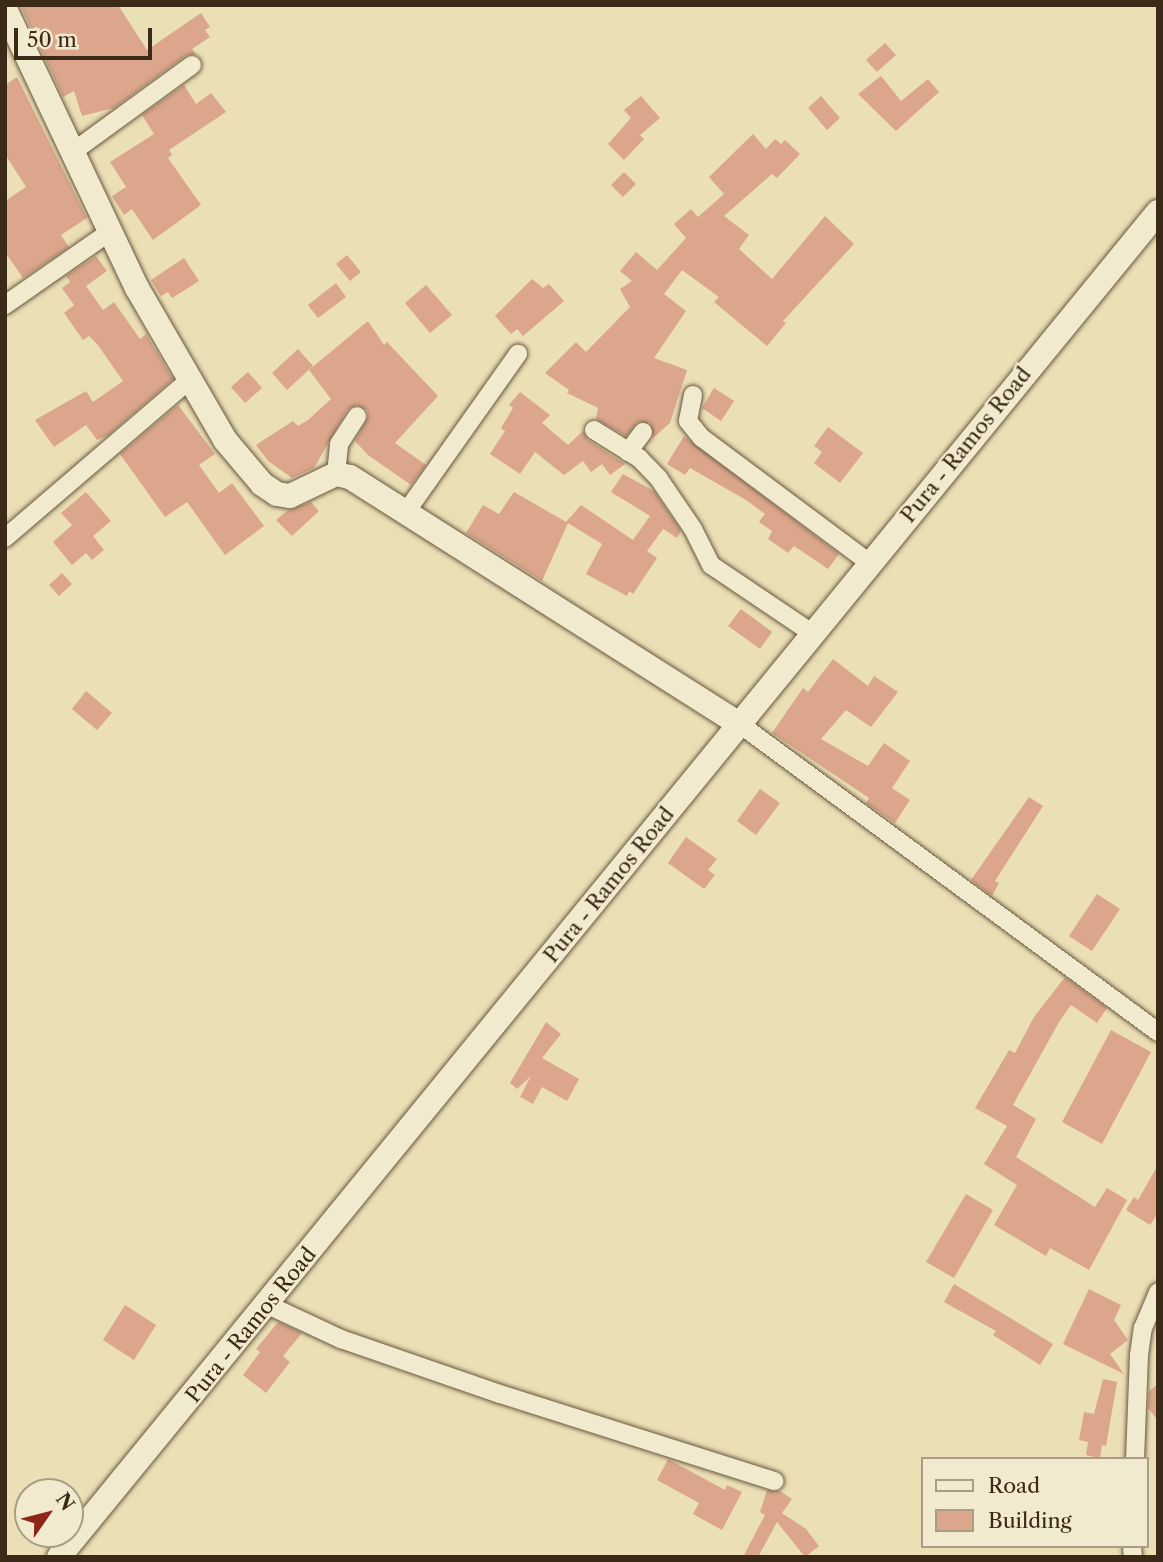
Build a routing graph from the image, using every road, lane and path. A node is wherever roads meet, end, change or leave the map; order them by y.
1 (5, 9) edge
2 (192, 65) dead end
3 (74, 151) junction
4 (1158, 212) edge
5 (111, 232) junction
6 (5, 305) edge
7 (518, 354) dead end
8 (188, 381) junction
9 (693, 395) dead end
10 (357, 416) dead end
11 (594, 430) dead end
12 (643, 432) dead end
13 (628, 452) junction
14 (336, 474) junction
15 (406, 512) junction
16 (5, 538) edge
17 (870, 563) junction
18 (812, 633) junction
19 (741, 725) junction
20 (1158, 1032) edge
21 (1158, 1292) edge
22 (268, 1305) junction
23 (1135, 1457) edge
24 (775, 1481) dead end
25 (59, 1557) edge

1 - 3 main road
2 - 3 street
3 - 5 main road
4 - 17 main road, Pura - Ramos Road
5 - 6 street
5 - 8 main road
7 - 15 street
8 - 14 main road
8 - 16 street
9 - 17 street
10 - 14 street
11 - 13 street
12 - 13 street
13 - 18 street
14 - 15 main road
15 - 19 main road
17 - 18 main road, Pura - Ramos Road
18 - 19 main road, Pura - Ramos Road
19 - 20 street
19 - 22 main road, Pura - Ramos Road
21 - 23 street
22 - 24 street
22 - 25 main road, Pura - Ramos Road

